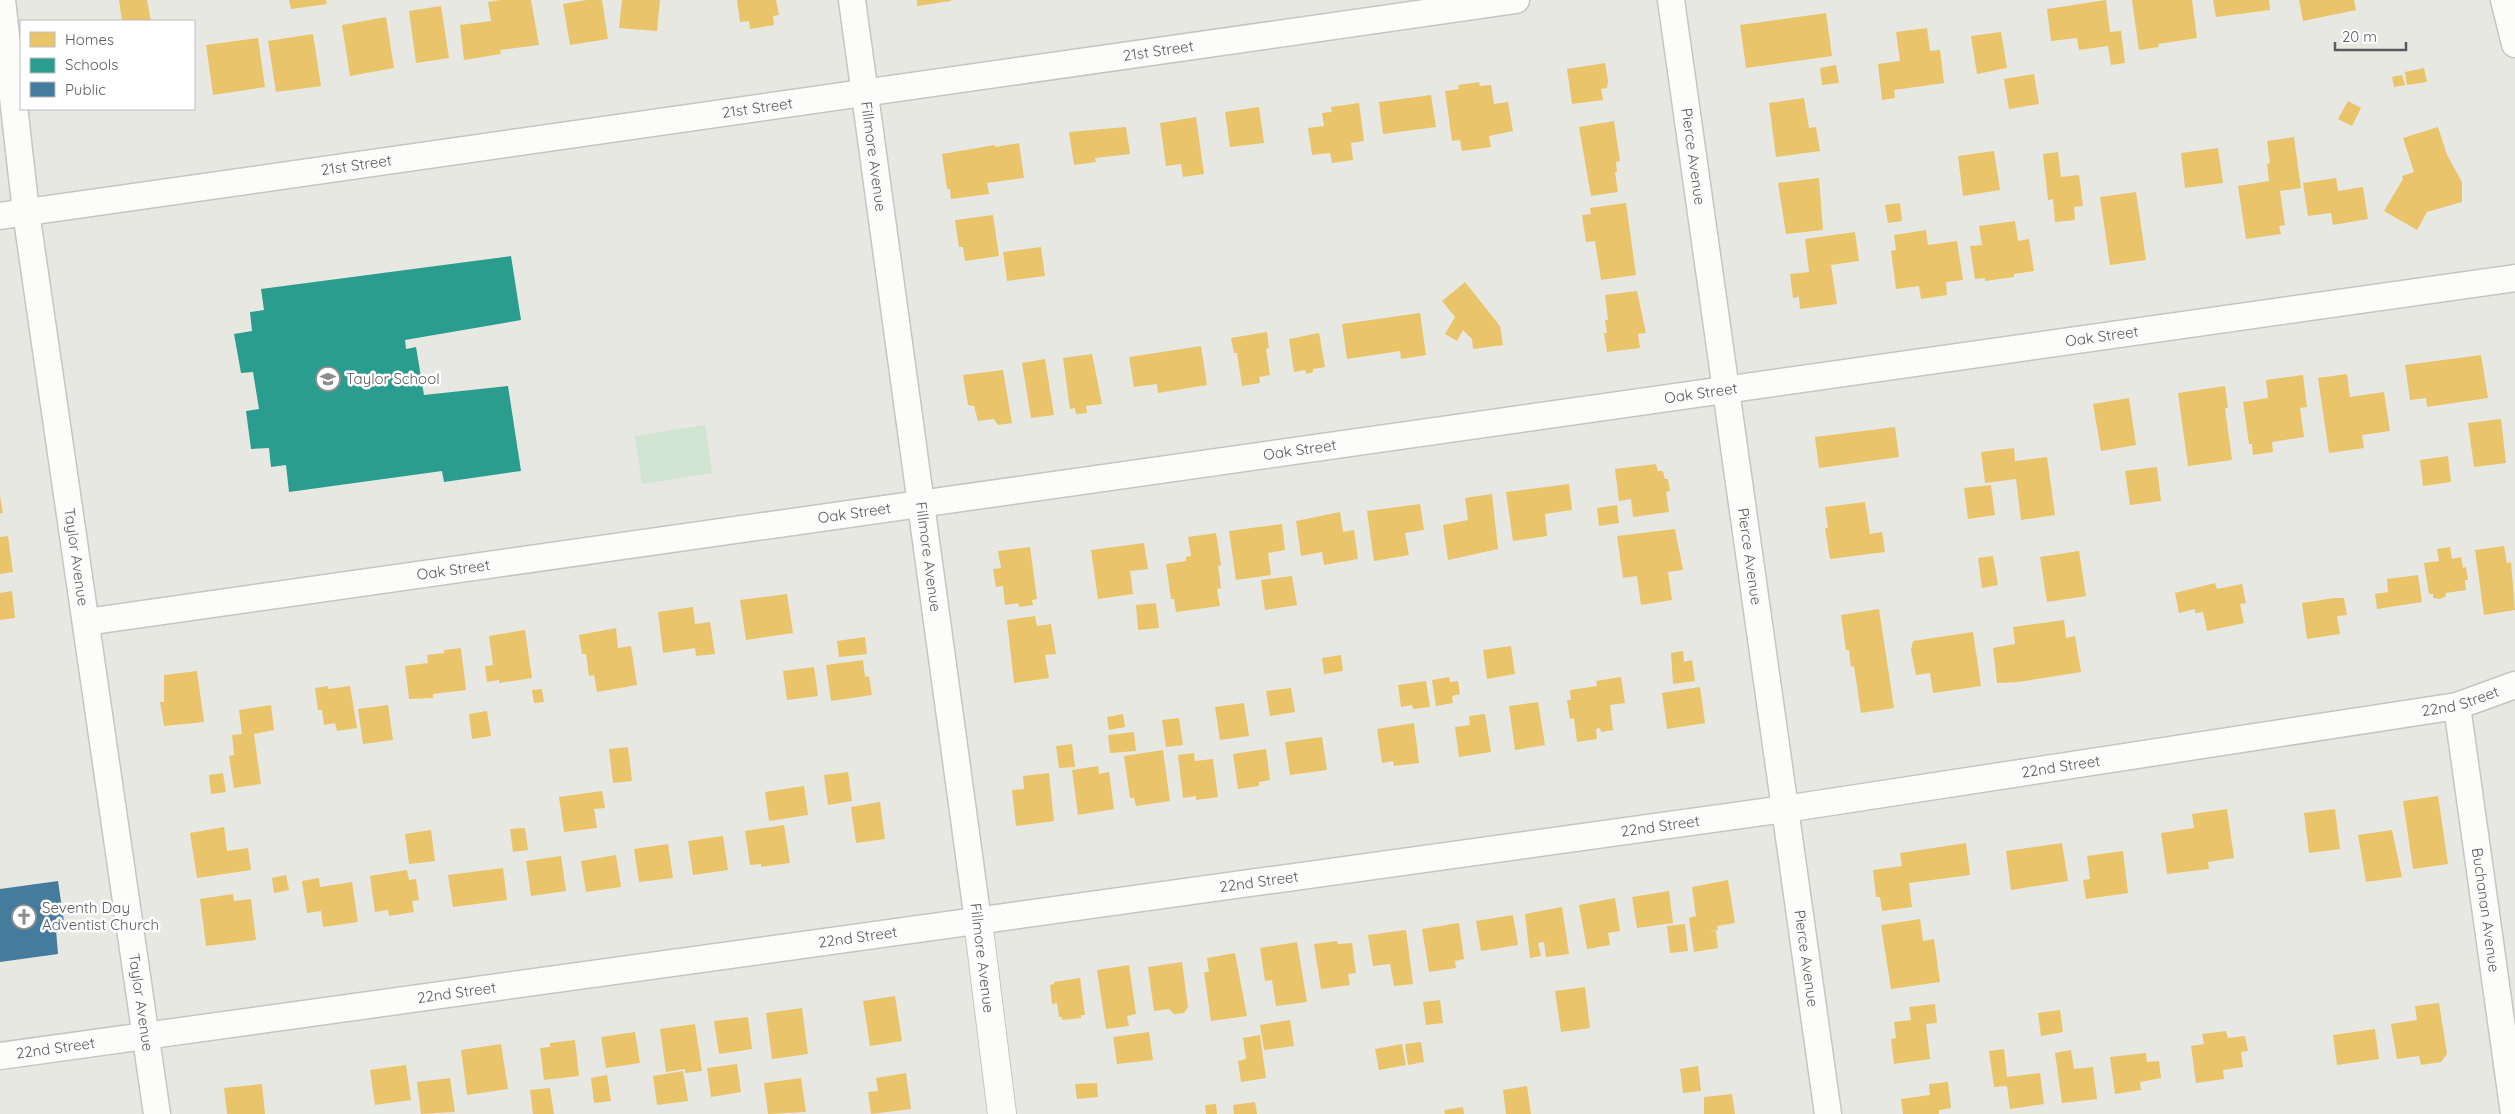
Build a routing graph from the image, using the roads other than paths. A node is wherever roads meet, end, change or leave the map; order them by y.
1 (2, 0) edge
2 (852, 0) edge
3 (1516, 0) edge
4 (1672, 0) edge
5 (2504, 0) edge
6 (2515, 44) edge
7 (865, 93) junction
8 (26, 212) junction
9 (0, 216) edge
10 (2515, 278) edge
11 (1726, 389) junction
12 (920, 504) junction
13 (86, 622) junction
14 (2515, 685) edge
15 (2457, 706) junction
16 (1785, 809) junction
17 (978, 920) junction
18 (146, 1036) junction
19 (0, 1056) edge
20 (157, 1114) edge
21 (1002, 1114) edge
22 (1828, 1114) edge
23 (2514, 1114) edge

1 - 8 street, Taylor Avenue
2 - 7 street, Fillmore Avenue
3 - 7 street, 21st Street
4 - 11 street, Pierce Avenue
5 - 6 street
7 - 8 street, 21st Street
7 - 12 street, Fillmore Avenue
8 - 9 street, 21st Street
8 - 13 street, Taylor Avenue
10 - 11 street, Oak Street
11 - 12 street, Oak Street
11 - 16 street, Pierce Avenue
12 - 13 street, Oak Street
12 - 17 street, Fillmore Avenue
13 - 18 street, Taylor Avenue
14 - 15 street, 22nd Street
15 - 16 street, 22nd Street
15 - 23 street, Buchanan Avenue
16 - 17 street, 22nd Street
16 - 22 street, Pierce Avenue
17 - 18 street, 22nd Street
17 - 21 street, Fillmore Avenue
18 - 19 street, 22nd Street
18 - 20 street, Taylor Avenue

